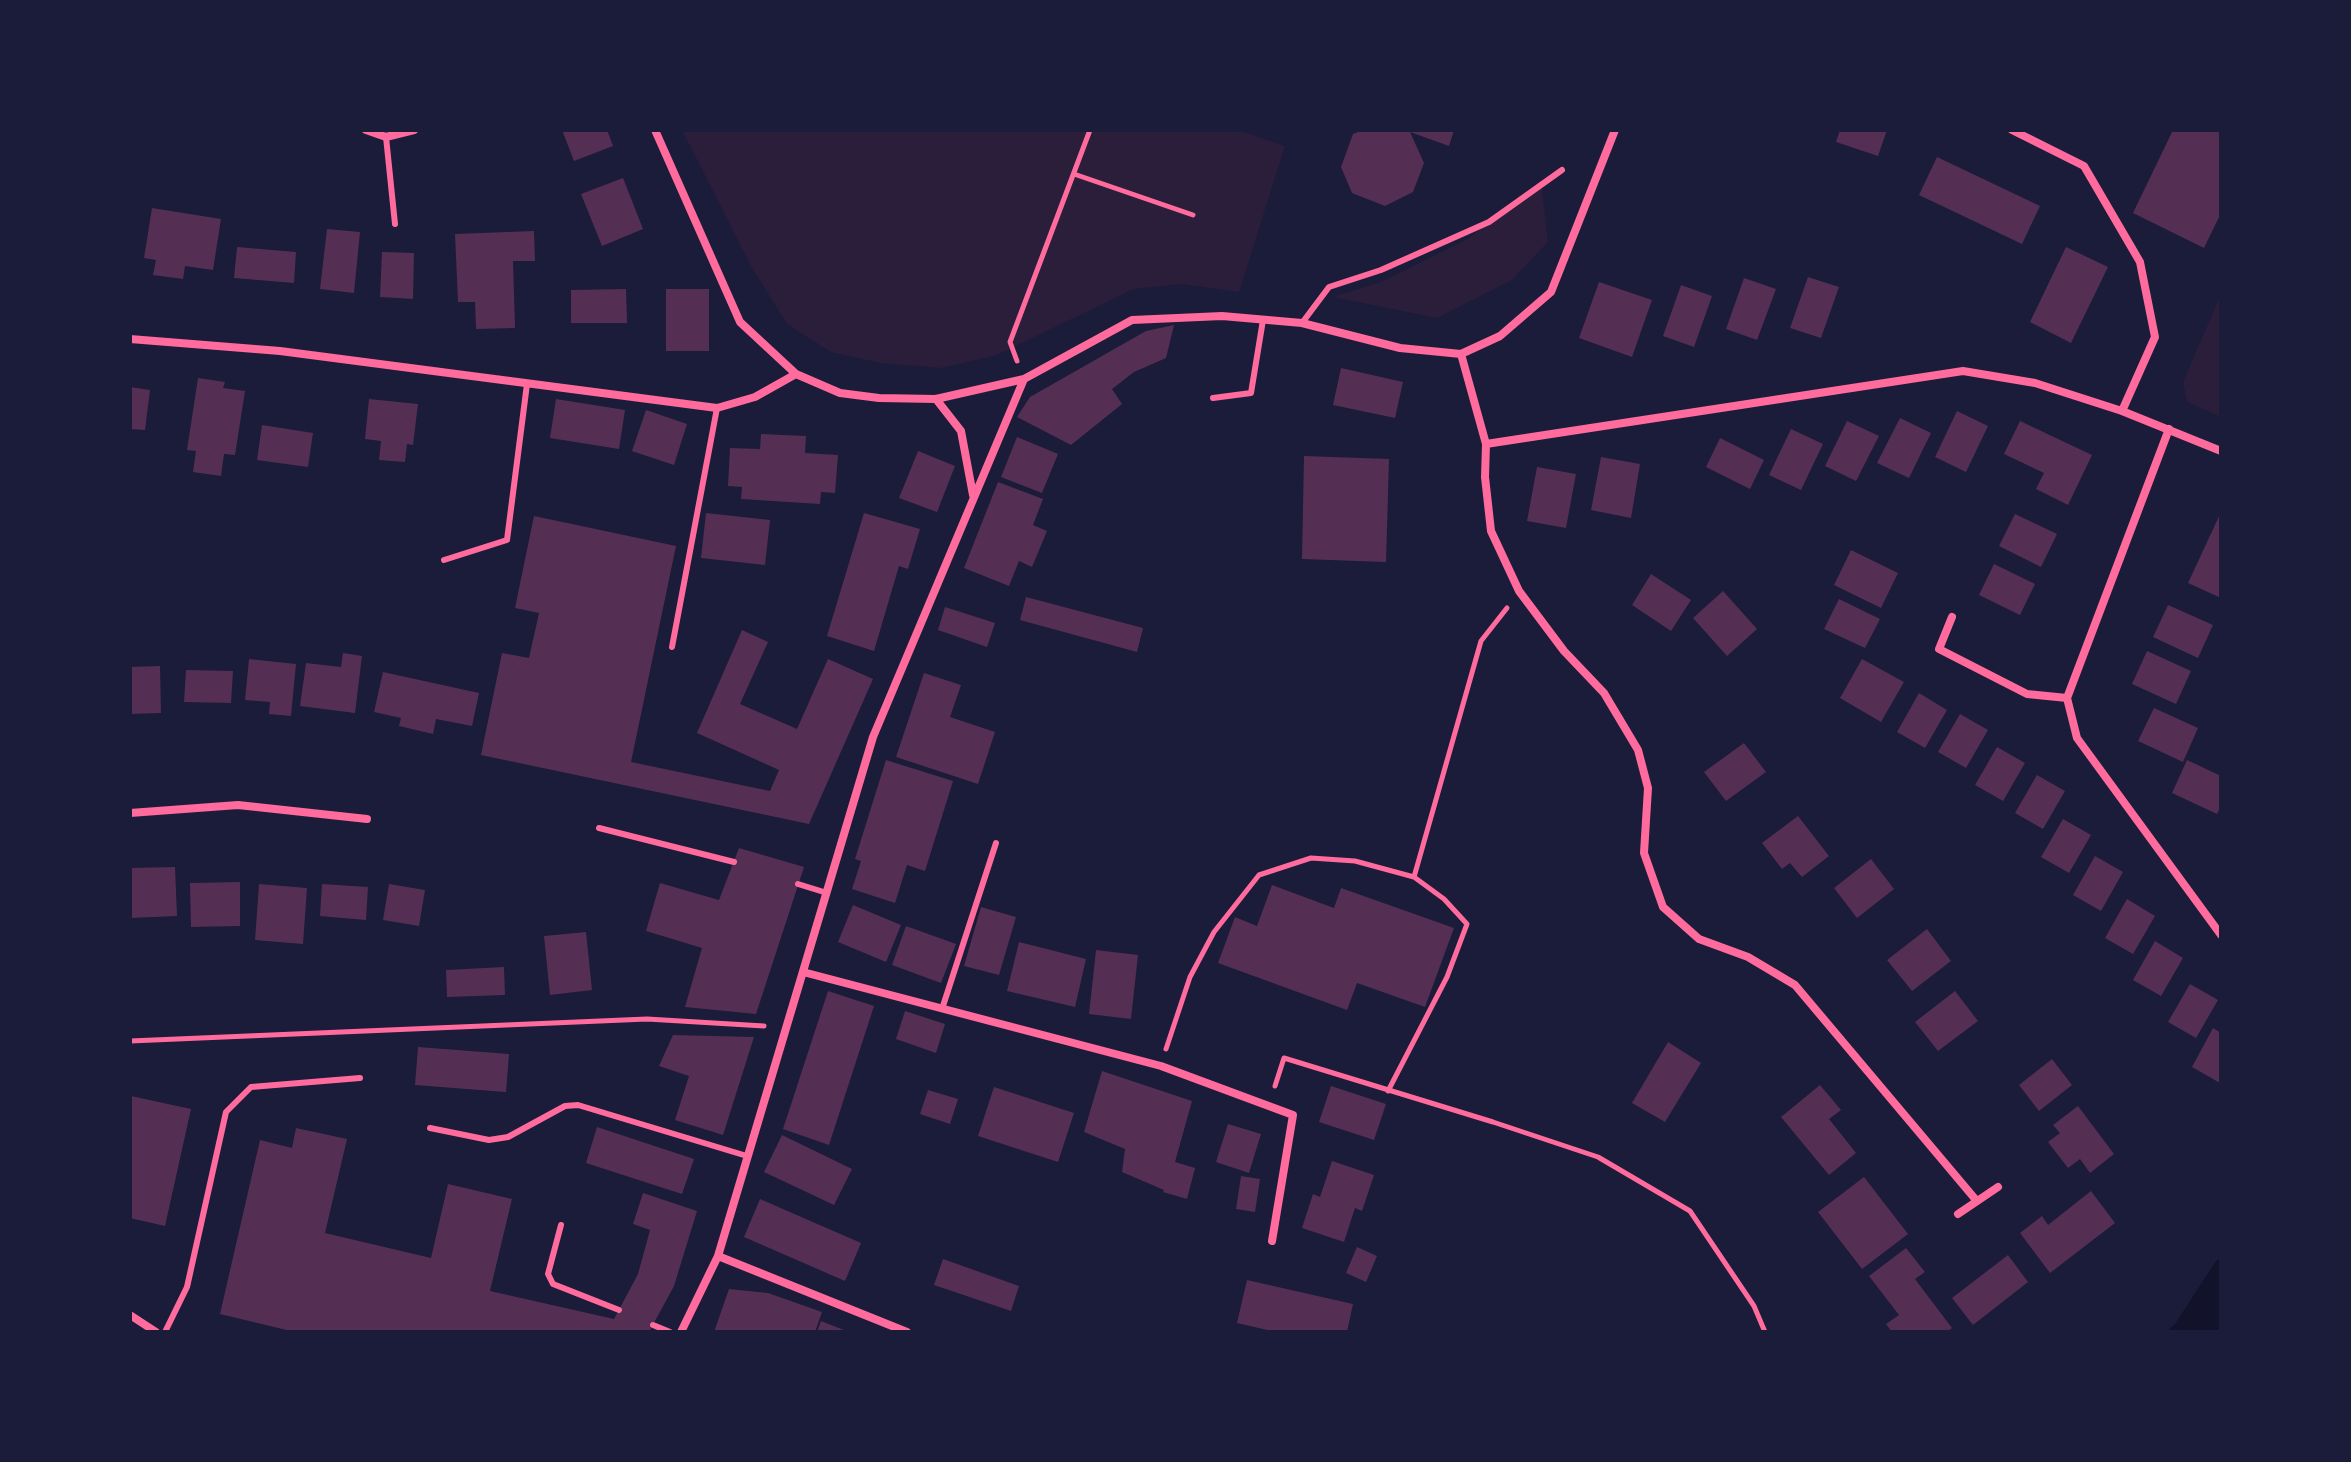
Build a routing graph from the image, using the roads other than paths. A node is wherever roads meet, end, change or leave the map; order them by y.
1 (366, 130) edge
2 (414, 130) edge
3 (655, 130) edge
4 (1615, 130) edge
5 (2012, 130) edge
6 (386, 137) junction
7 (1562, 170) dead end
8 (395, 224) dead end
9 (1263, 320) junction
10 (1302, 323) junction
11 (130, 339) edge
12 (1461, 354) junction
13 (796, 374) junction
14 (1024, 379) junction
15 (527, 384) junction
16 (1213, 398) dead end
17 (936, 399) junction
18 (717, 408) junction
19 (2122, 411) junction
20 (2169, 429) junction
21 (1486, 444) junction
22 (2221, 451) edge
23 (973, 496) junction
24 (444, 560) dead end
25 (1952, 617) dead end
26 (672, 647) dead end
27 (2067, 698) junction
28 (130, 813) edge
29 (367, 819) dead end
30 (599, 828) dead end
31 (996, 843) dead end
32 (734, 862) dead end
33 (798, 884) dead end
34 (827, 893) junction
35 (2221, 935) edge
36 (803, 972) junction
37 (942, 1009) junction
38 (360, 1078) dead end
39 (430, 1128) dead end
40 (747, 1156) junction
41 (1998, 1187) dead end
42 (1976, 1200) junction
43 (1958, 1214) dead end
44 (561, 1225) dead end
45 (1272, 1241) dead end
46 (718, 1256) junction
47 (619, 1310) dead end
48 (130, 1315) edge
49 (653, 1325) dead end
50 (156, 1332) edge
51 (165, 1332) edge
52 (670, 1332) edge
53 (681, 1332) edge
54 (907, 1332) edge

1 - 6 street
2 - 6 street
3 - 13 street
4 - 12 street
5 - 19 street
6 - 8 lane
7 - 10 lane
9 - 10 street
9 - 14 street
9 - 16 lane
10 - 12 street
11 - 15 street
12 - 21 street
13 - 17 street
13 - 18 street
14 - 17 street
14 - 23 street
15 - 18 street
15 - 24 lane
17 - 23 street
18 - 26 lane
19 - 20 street
19 - 21 street
20 - 22 street
20 - 27 street
21 - 42 street
23 - 34 street
25 - 27 street
27 - 35 street
28 - 29 street
30 - 32 lane
31 - 37 lane
33 - 34 lane
34 - 36 street
36 - 37 street
36 - 40 street
37 - 45 street
38 - 51 lane
39 - 40 lane
40 - 46 street
41 - 42 street
42 - 43 street
44 - 47 lane
46 - 53 street
46 - 54 street
48 - 50 street
49 - 52 lane

